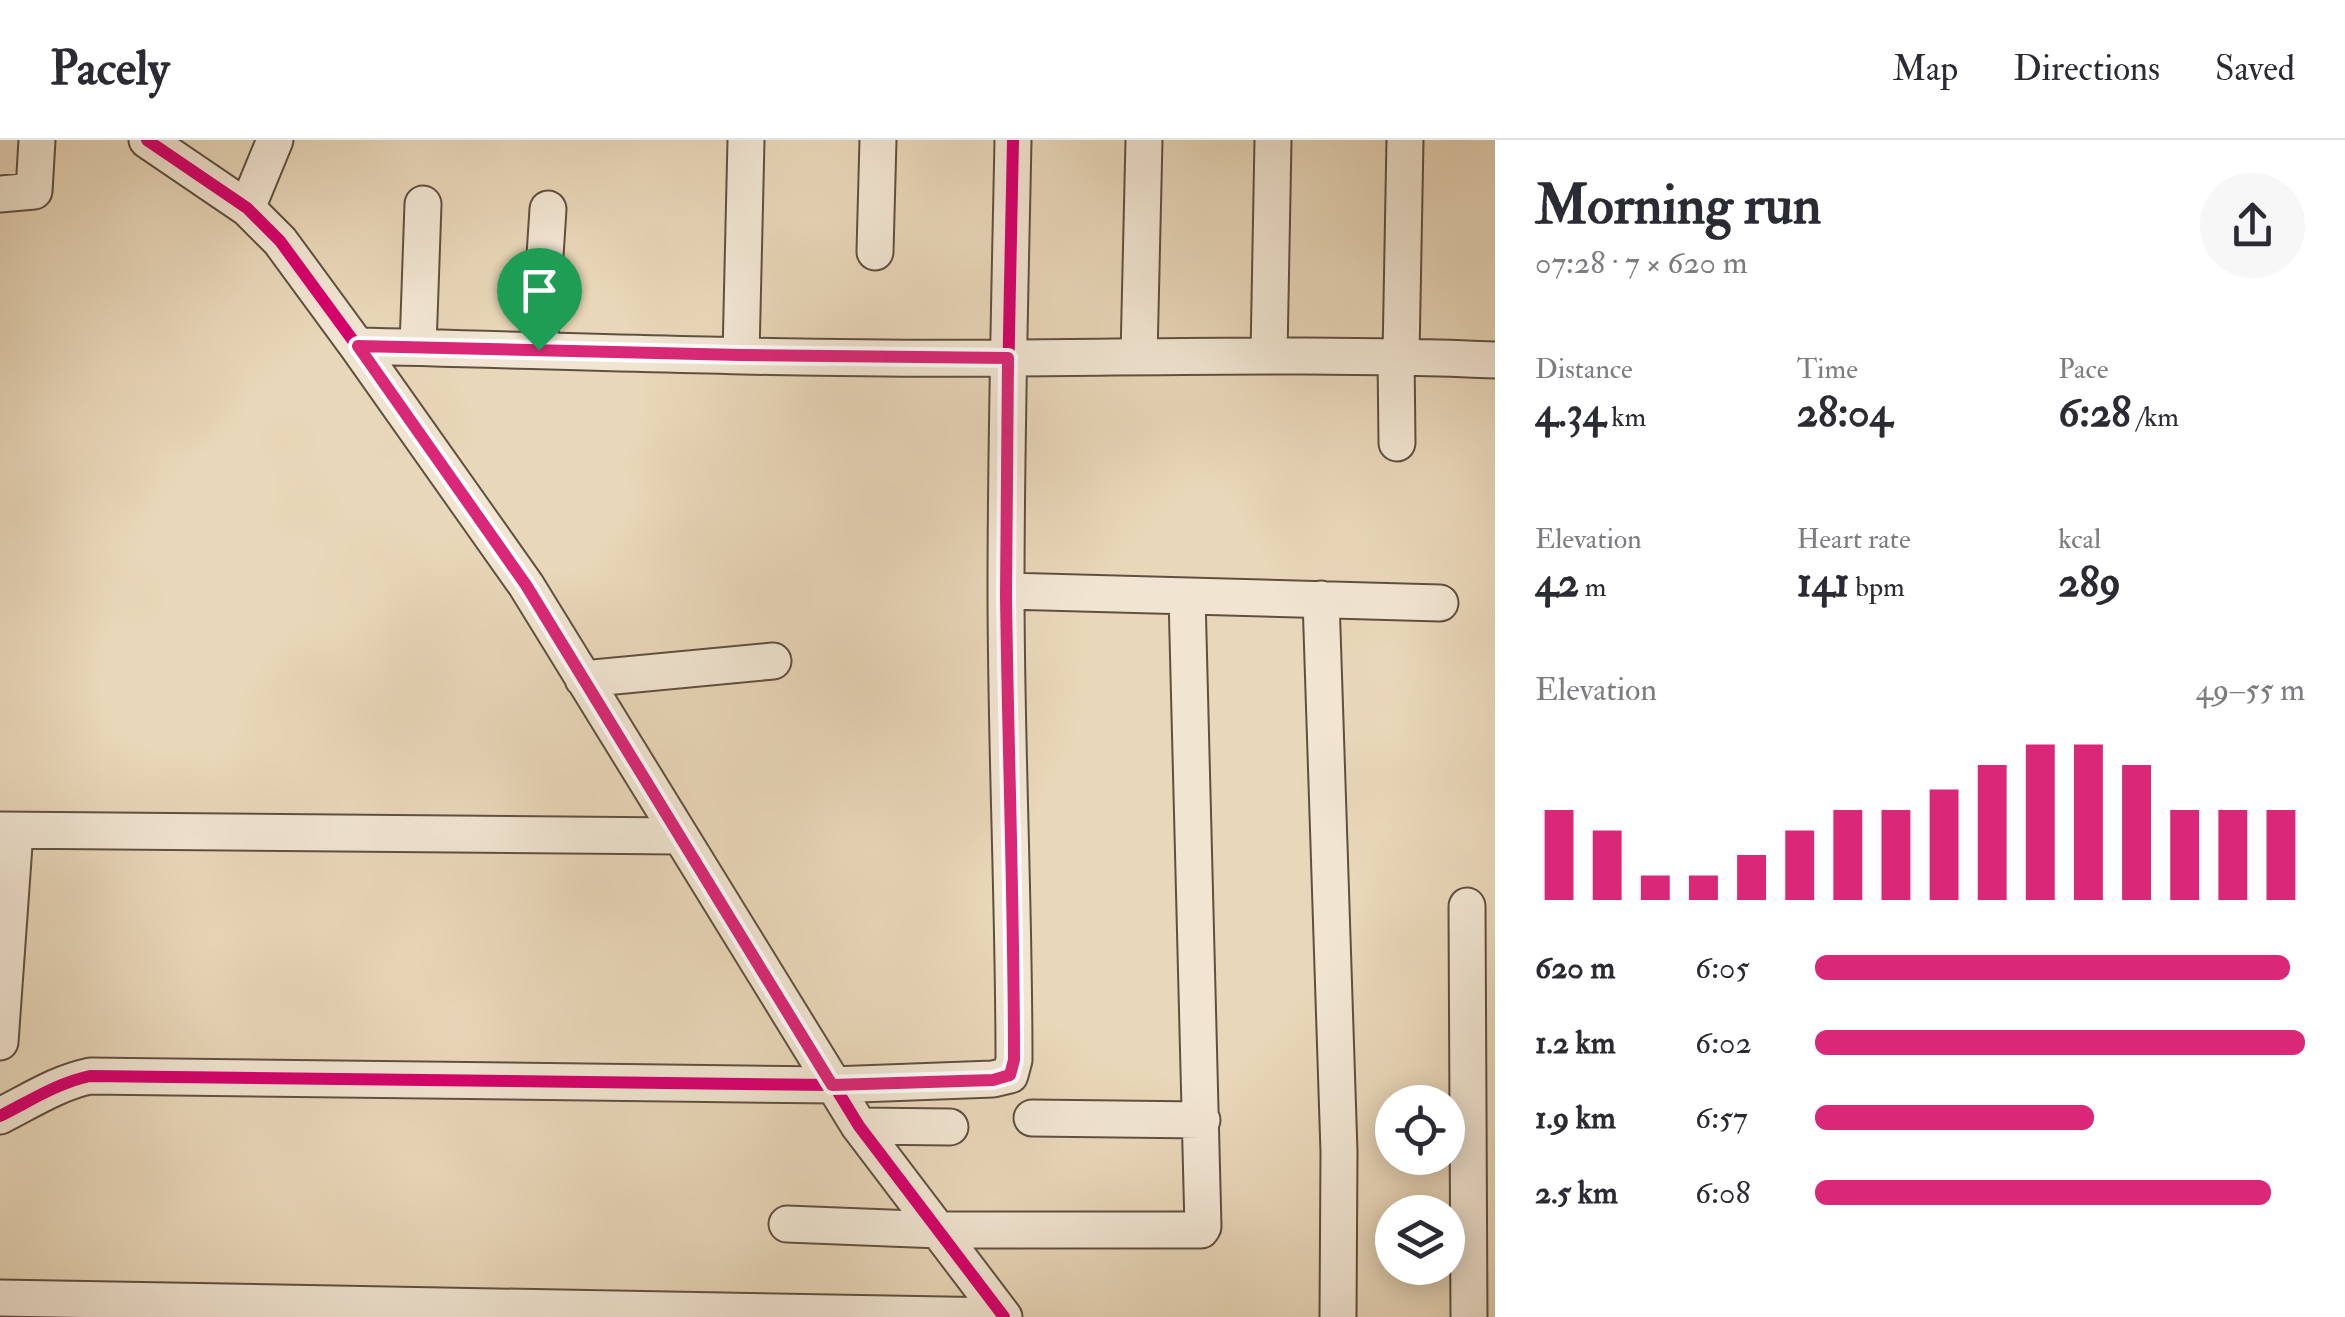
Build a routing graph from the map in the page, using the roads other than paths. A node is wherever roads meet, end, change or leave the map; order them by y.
1 (37, 140) edge
2 (148, 140) edge
3 (275, 140) edge
4 (746, 140) edge
5 (878, 140) edge
6 (1013, 140) edge
7 (1144, 140) edge
8 (1273, 140) edge
9 (1405, 140) edge
10 (0, 194) edge
11 (423, 204) dead end
12 (247, 208) junction
13 (548, 208) dead end
14 (874, 252) dead end
15 (358, 346) junction
16 (418, 347) junction
17 (539, 350) junction
18 (741, 355) junction
19 (1269, 355) junction
20 (1139, 356) junction
21 (1399, 356) junction
22 (1008, 358) junction
23 (1495, 360) edge
24 (1397, 443) dead end
25 (1006, 591) junction
26 (1187, 596) junction
27 (1321, 600) junction
28 (1440, 603) dead end
29 (773, 661) dead end
30 (583, 679) junction
31 (8, 831) edge
32 (679, 836) junction
33 (1468, 906) dead end
34 (0, 1042) edge
35 (832, 1085) junction
36 (0, 1116) edge
37 (1032, 1118) dead end
38 (1202, 1120) junction
39 (858, 1126) junction
40 (950, 1126) dead end
41 (787, 1224) dead end
42 (940, 1230) junction
43 (0, 1298) edge
44 (1003, 1316) edge
45 (1338, 1317) edge
46 (1468, 1317) edge

1 - 10 street
2 - 12 street
3 - 12 street
4 - 18 street
5 - 14 street
6 - 22 street
7 - 20 street
8 - 19 street
9 - 21 street
11 - 16 street
12 - 15 street
13 - 17 street
15 - 16 street
15 - 30 street
16 - 17 street
17 - 18 street
18 - 22 street
19 - 20 street
19 - 21 street
20 - 22 street
21 - 23 street
21 - 24 street
22 - 25 street
25 - 26 street
25 - 35 street
26 - 27 street
26 - 38 street
27 - 28 street
27 - 45 street
29 - 30 street
30 - 32 street
31 - 32 street
31 - 34 street
32 - 35 street
33 - 46 street
35 - 36 street
35 - 39 street
37 - 38 street
38 - 42 street
39 - 40 street
39 - 42 street
41 - 42 street
42 - 44 street
43 - 44 street

